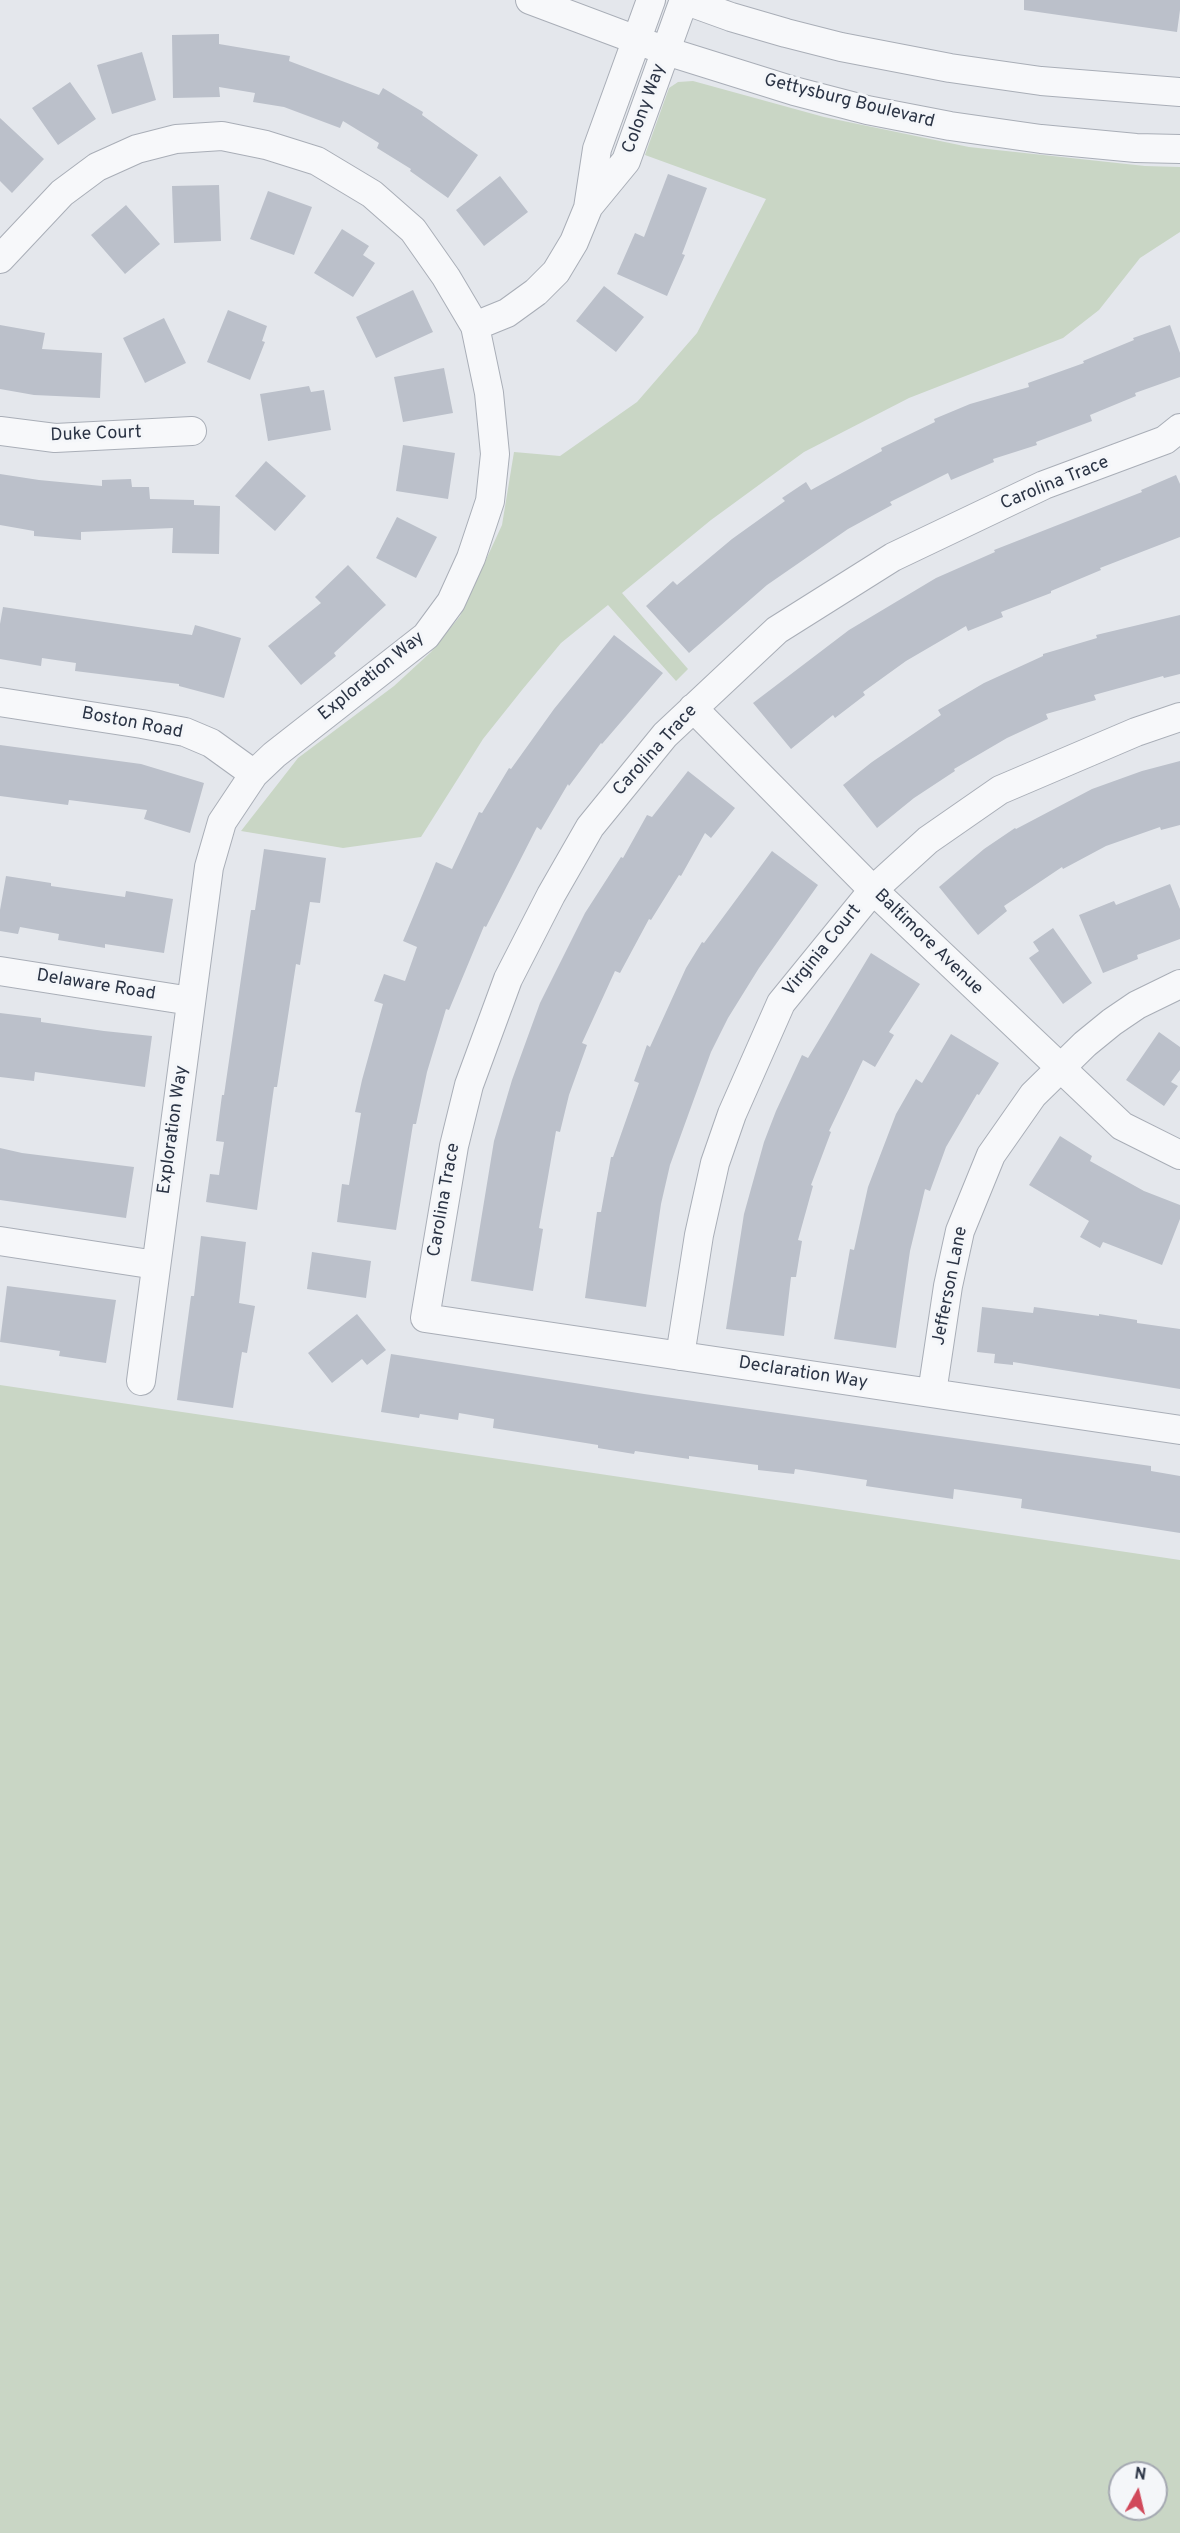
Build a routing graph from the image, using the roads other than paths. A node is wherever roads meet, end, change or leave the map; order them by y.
1 (530, 0) edge
2 (651, 0) edge
3 (684, 0) edge
4 (637, 40) junction
5 (666, 51) junction
6 (1180, 92) edge
7 (1180, 149) edge
8 (588, 208) junction
9 (0, 259) edge
10 (475, 326) junction
11 (1180, 428) edge
12 (0, 431) edge
13 (192, 431) dead end
14 (0, 702) edge
15 (693, 708) junction
16 (1180, 717) edge
17 (254, 774) junction
18 (873, 890) junction
19 (0, 971) edge
20 (1180, 984) edge
21 (191, 1001) junction
22 (1060, 1067) junction
23 (1180, 1155) edge
24 (0, 1241) edge
25 (156, 1265) junction
26 (425, 1318) joint
27 (680, 1356) junction
28 (141, 1381) dead end
29 (932, 1393) junction
30 (1180, 1430) edge

1 - 4 street, Gettysburg Boulevard
2 - 4 street, Colony Way
3 - 5 street, Colony Way
3 - 6 street
4 - 5 street, Gettysburg Boulevard
4 - 8 street, Colony Way
5 - 7 street, Gettysburg Boulevard
5 - 8 street, Colony Way
8 - 10 street, Colony Way
9 - 10 street, Exploration Way
10 - 17 street, Exploration Way
11 - 15 street, Carolina Trace
12 - 13 street, Duke Court
14 - 17 street, Boston Road
15 - 18 street, Baltimore Avenue
15 - 26 street, Carolina Trace
16 - 18 street, Virginia Court
17 - 21 street, Exploration Way
18 - 22 street, Baltimore Avenue
18 - 27 street, Virginia Court
19 - 21 street, Delaware Road
20 - 22 street, Jefferson Lane
21 - 25 street, Exploration Way
22 - 23 street, Baltimore Avenue
22 - 29 street, Jefferson Lane
24 - 25 street
25 - 28 street, Exploration Way
26 - 27 street, Declaration Way
27 - 29 street, Declaration Way
29 - 30 street, Declaration Way

